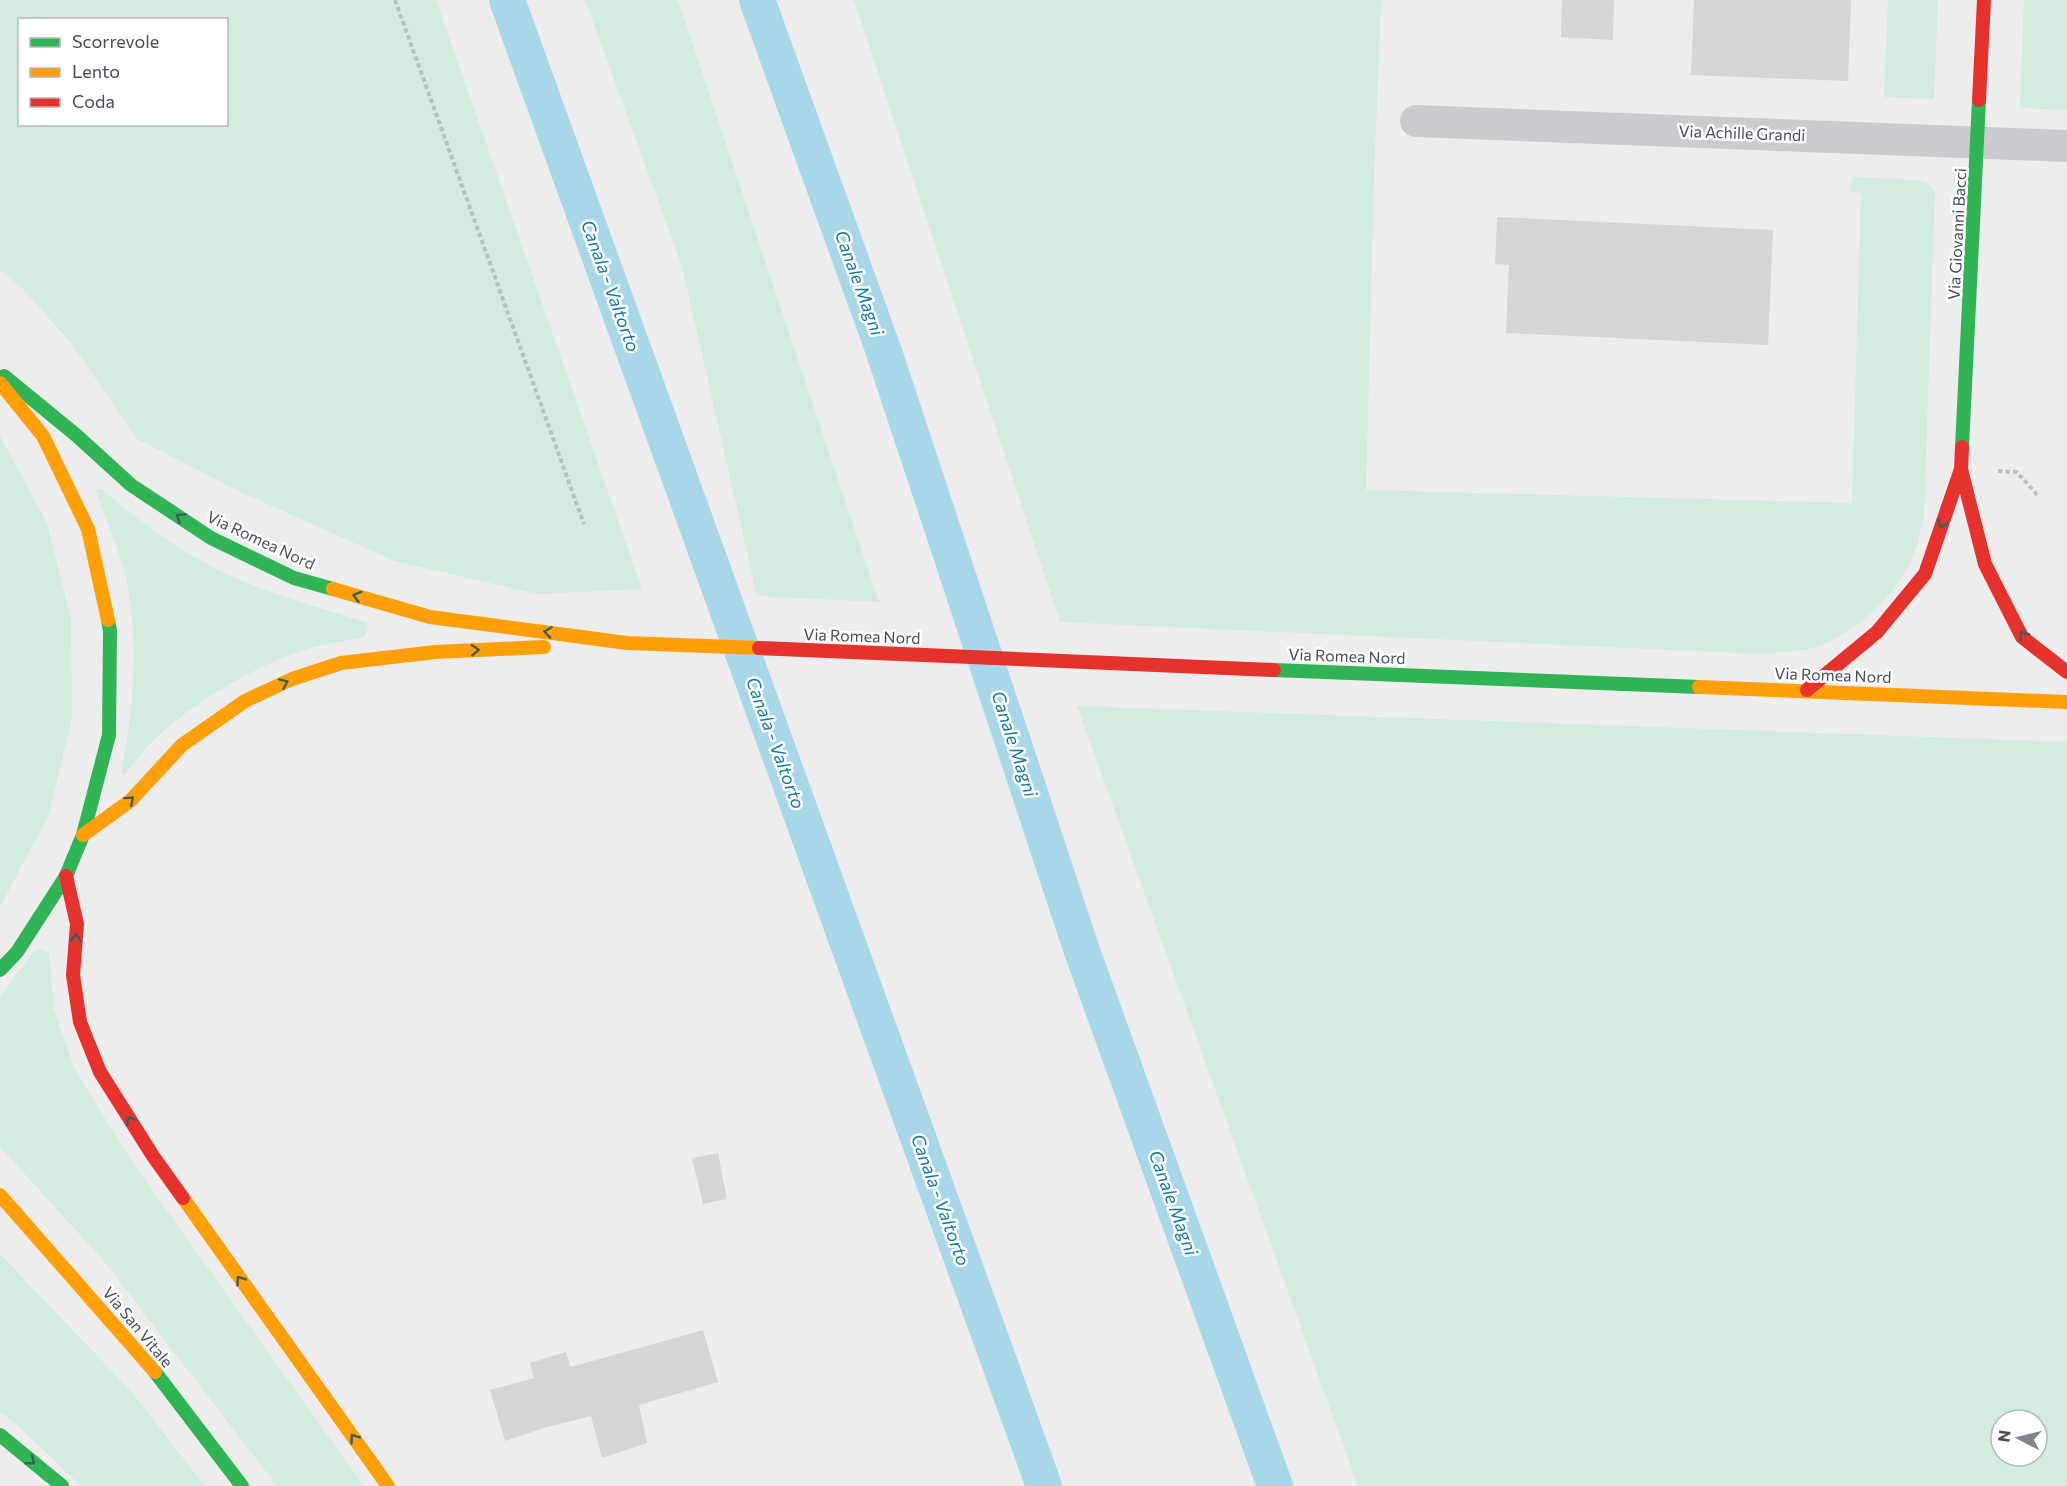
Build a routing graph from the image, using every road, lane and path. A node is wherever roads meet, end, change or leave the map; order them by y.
1 (395, 0) edge
2 (1984, 0) edge
3 (1416, 121) dead end
4 (1978, 142) junction
5 (2067, 146) edge
6 (0, 373) edge
7 (0, 383) edge
8 (1961, 469) junction
9 (2039, 497) dead end
10 (584, 524) dead end
11 (627, 643) junction
12 (2067, 672) edge
13 (1807, 690) junction
14 (2067, 702) edge
15 (83, 835) junction
16 (66, 876) junction
17 (0, 970) edge
18 (0, 1195) edge
19 (0, 1435) edge
20 (62, 1486) edge
21 (242, 1486) edge
22 (388, 1486) edge

1 - 10 path
2 - 4 main road, Via Giovanni Bacci
3 - 4 street, Via Achille Grandi
4 - 5 street, Via Achille Grandi
4 - 8 main road, Via Giovanni Bacci
11 -> 6 main road, Via Romea Nord
7 - 15 main road
8 - 9 path
12 -> 8 main road, Via Giovanni Bacci
8 -> 13 main road, Via Giovanni Bacci
11 - 13 main road, Via Romea Nord
15 -> 11 main road, Via Romea Nord
13 - 14 main road, Via Romea Nord
15 - 16 main road
16 - 17 main road
22 -> 16 main road
18 - 21 main road, Via San Vitale
19 -> 20 main road

